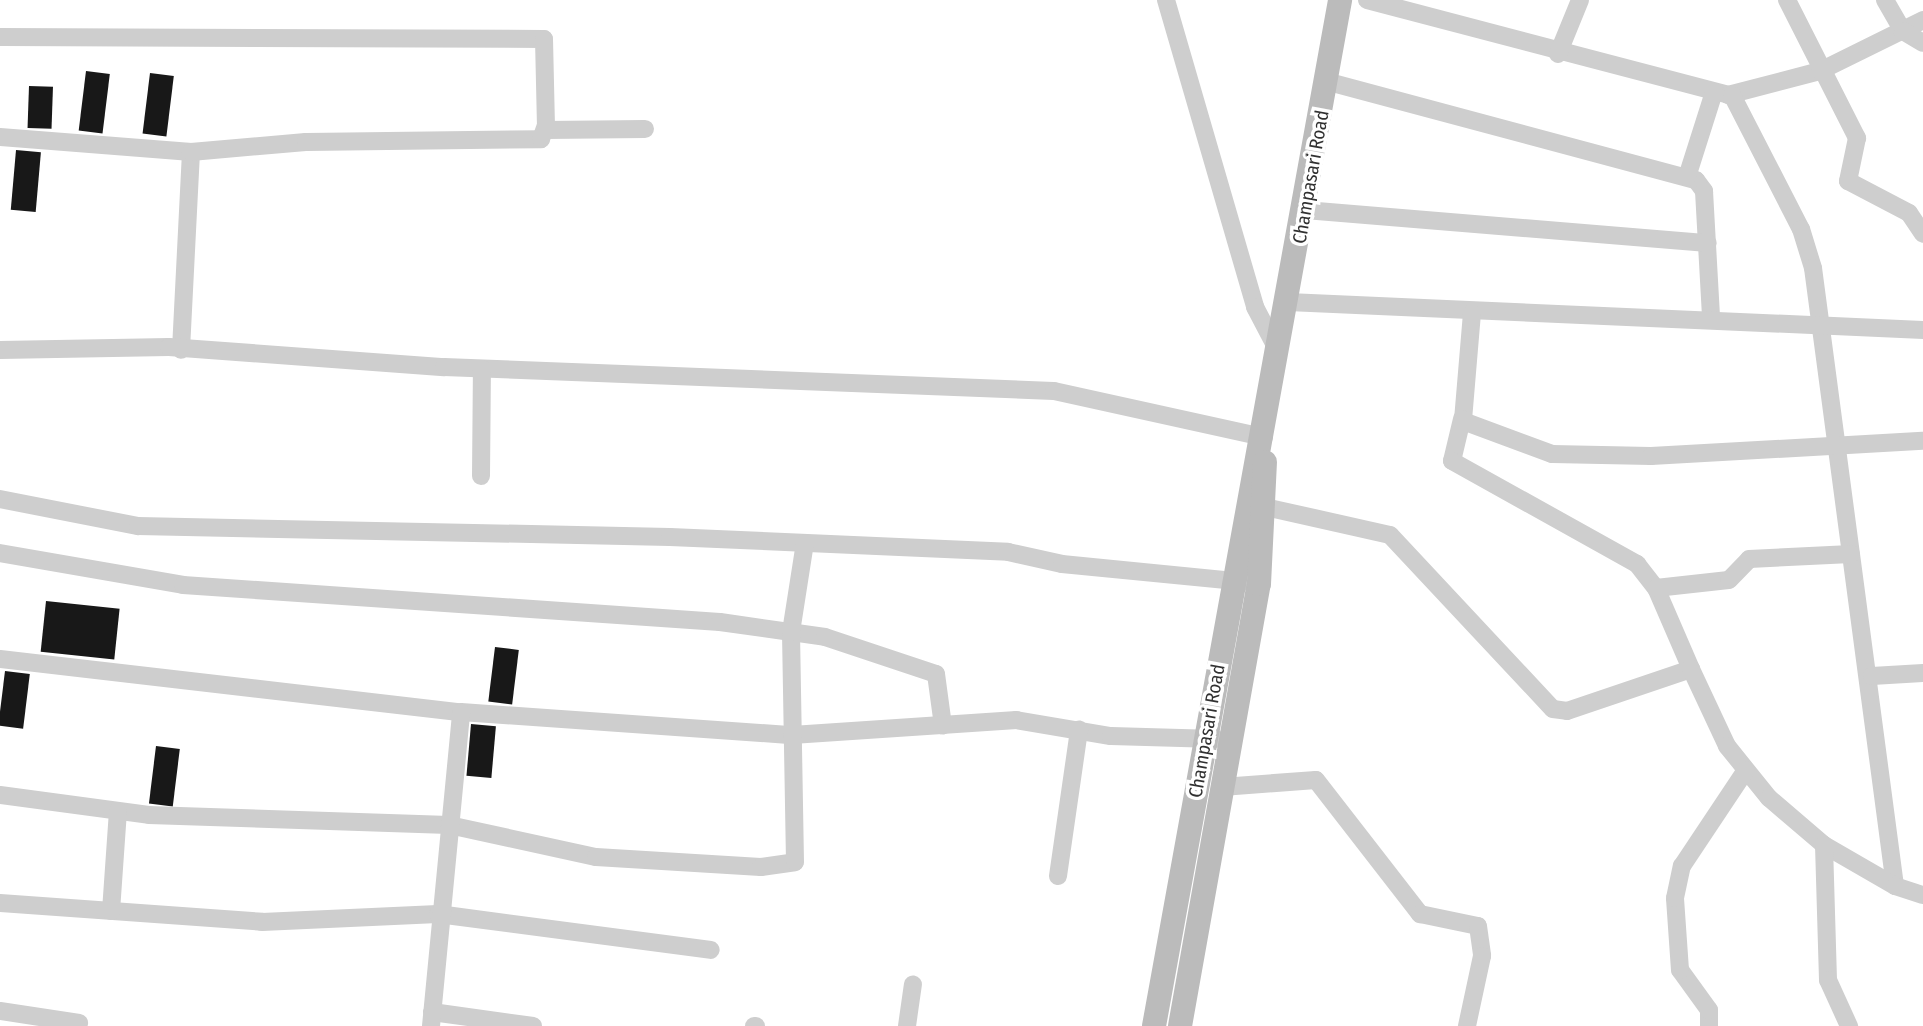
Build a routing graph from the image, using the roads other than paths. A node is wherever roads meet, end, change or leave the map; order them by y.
1 (1166, 0) edge
2 (1340, 0) edge
3 (1367, 0) edge
4 (1580, 0) edge
5 (1787, 0) edge
6 (1885, 0) edge
7 (1923, 20) edge
8 (1903, 31) junction
9 (0, 37) edge
10 (1923, 43) edge
11 (1558, 54) junction
12 (1820, 71) junction
13 (1329, 82) junction
14 (1714, 92) junction
15 (1732, 95) junction
16 (546, 125) junction
17 (645, 129) dead end
18 (0, 137) edge
19 (191, 152) junction
20 (1687, 177) junction
21 (1305, 210) junction
22 (1923, 234) edge
23 (1708, 243) junction
24 (1288, 302) junction
25 (1472, 313) junction
26 (1711, 316) junction
27 (1820, 325) junction
28 (1923, 330) edge
29 (181, 349) junction
30 (0, 350) edge
31 (1279, 354) junction
32 (482, 369) junction
33 (1462, 419) junction
34 (1264, 437) junction
35 (1923, 441) edge
36 (1832, 445) junction
37 (481, 476) dead end
38 (0, 499) edge
39 (1265, 507) junction
40 (804, 543) junction
41 (0, 553) edge
42 (1851, 554) junction
43 (1231, 581) junction
44 (1259, 584) junction
45 (1656, 588) junction
46 (790, 632) junction
47 (0, 659) edge
48 (1691, 669) junction
49 (1923, 673) edge
50 (1872, 676) junction
51 (461, 712) junction
52 (943, 726) junction
53 (1079, 730) junction
54 (792, 735) junction
55 (1218, 739) junction
56 (1746, 770) junction
57 (1222, 787) junction
58 (0, 795) edge
59 (118, 811) junction
60 (449, 825) junction
61 (1824, 845) junction
62 (1058, 876) dead end
63 (1895, 886) junction
64 (1923, 895) edge
65 (0, 903) edge
66 (111, 911) junction
67 (438, 914) junction
68 (711, 950) dead end
69 (913, 984) dead end
70 (0, 1011) edge
71 (432, 1019) edge
72 (79, 1023) dead end
73 (533, 1026) edge
74 (907, 1026) edge
75 (1154, 1026) edge
76 (1180, 1026) edge
77 (1467, 1026) edge
78 (1709, 1026) edge
79 (1849, 1026) edge

1 - 31 street
2 - 13 main road, Champasari Road
3 - 11 street
4 - 11 street
5 - 12 street
6 - 8 street
7 - 8 street
8 - 10 street
8 - 12 street
9 - 16 street
11 - 14 street
12 - 15 street
12 - 22 street
13 - 20 street
13 - 21 main road, Champasari Road
14 - 15 street
14 - 20 street
15 - 27 street
16 - 17 street
16 - 19 street
18 - 19 street
19 - 29 street
20 - 23 street
21 - 23 street
21 - 24 main road, Champasari Road
23 - 26 street
24 - 25 street
24 - 31 main road, Champasari Road
25 - 26 street
25 - 33 street
26 - 27 street
27 - 28 street
27 - 36 street
29 - 30 street
29 - 32 street
31 - 34 main road, Champasari Road
32 - 34 street
32 - 37 street
33 - 36 street
33 - 45 street
34 - 39 main road, Champasari Road
34 - 43 main road, Champasari Road
35 - 36 street
36 - 42 street
38 - 40 street
39 - 44 main road, Champasari Road
39 - 48 street
40 - 43 street
40 - 46 street
41 - 46 street
42 - 45 street
42 - 50 street
43 - 44 street
43 - 55 main road, Champasari Road
44 - 55 main road, Champasari Road
45 - 48 street
46 - 52 street
46 - 54 street
47 - 51 street
48 - 56 street
49 - 50 street
50 - 63 street
51 - 54 street
51 - 60 street
52 - 53 street
52 - 54 street
53 - 55 street
53 - 62 street
54 - 60 street
55 - 57 main road, Champasari Road
55 - 75 main road, Champasari Road
56 - 61 street
56 - 78 street
57 - 76 main road, Champasari Road
57 - 77 street
58 - 59 street
59 - 60 street
59 - 66 street
60 - 67 street
61 - 63 street
61 - 79 street
63 - 64 street
65 - 66 street
66 - 67 street
67 - 68 street
67 - 71 street
69 - 74 street
70 - 72 street
71 - 73 street

